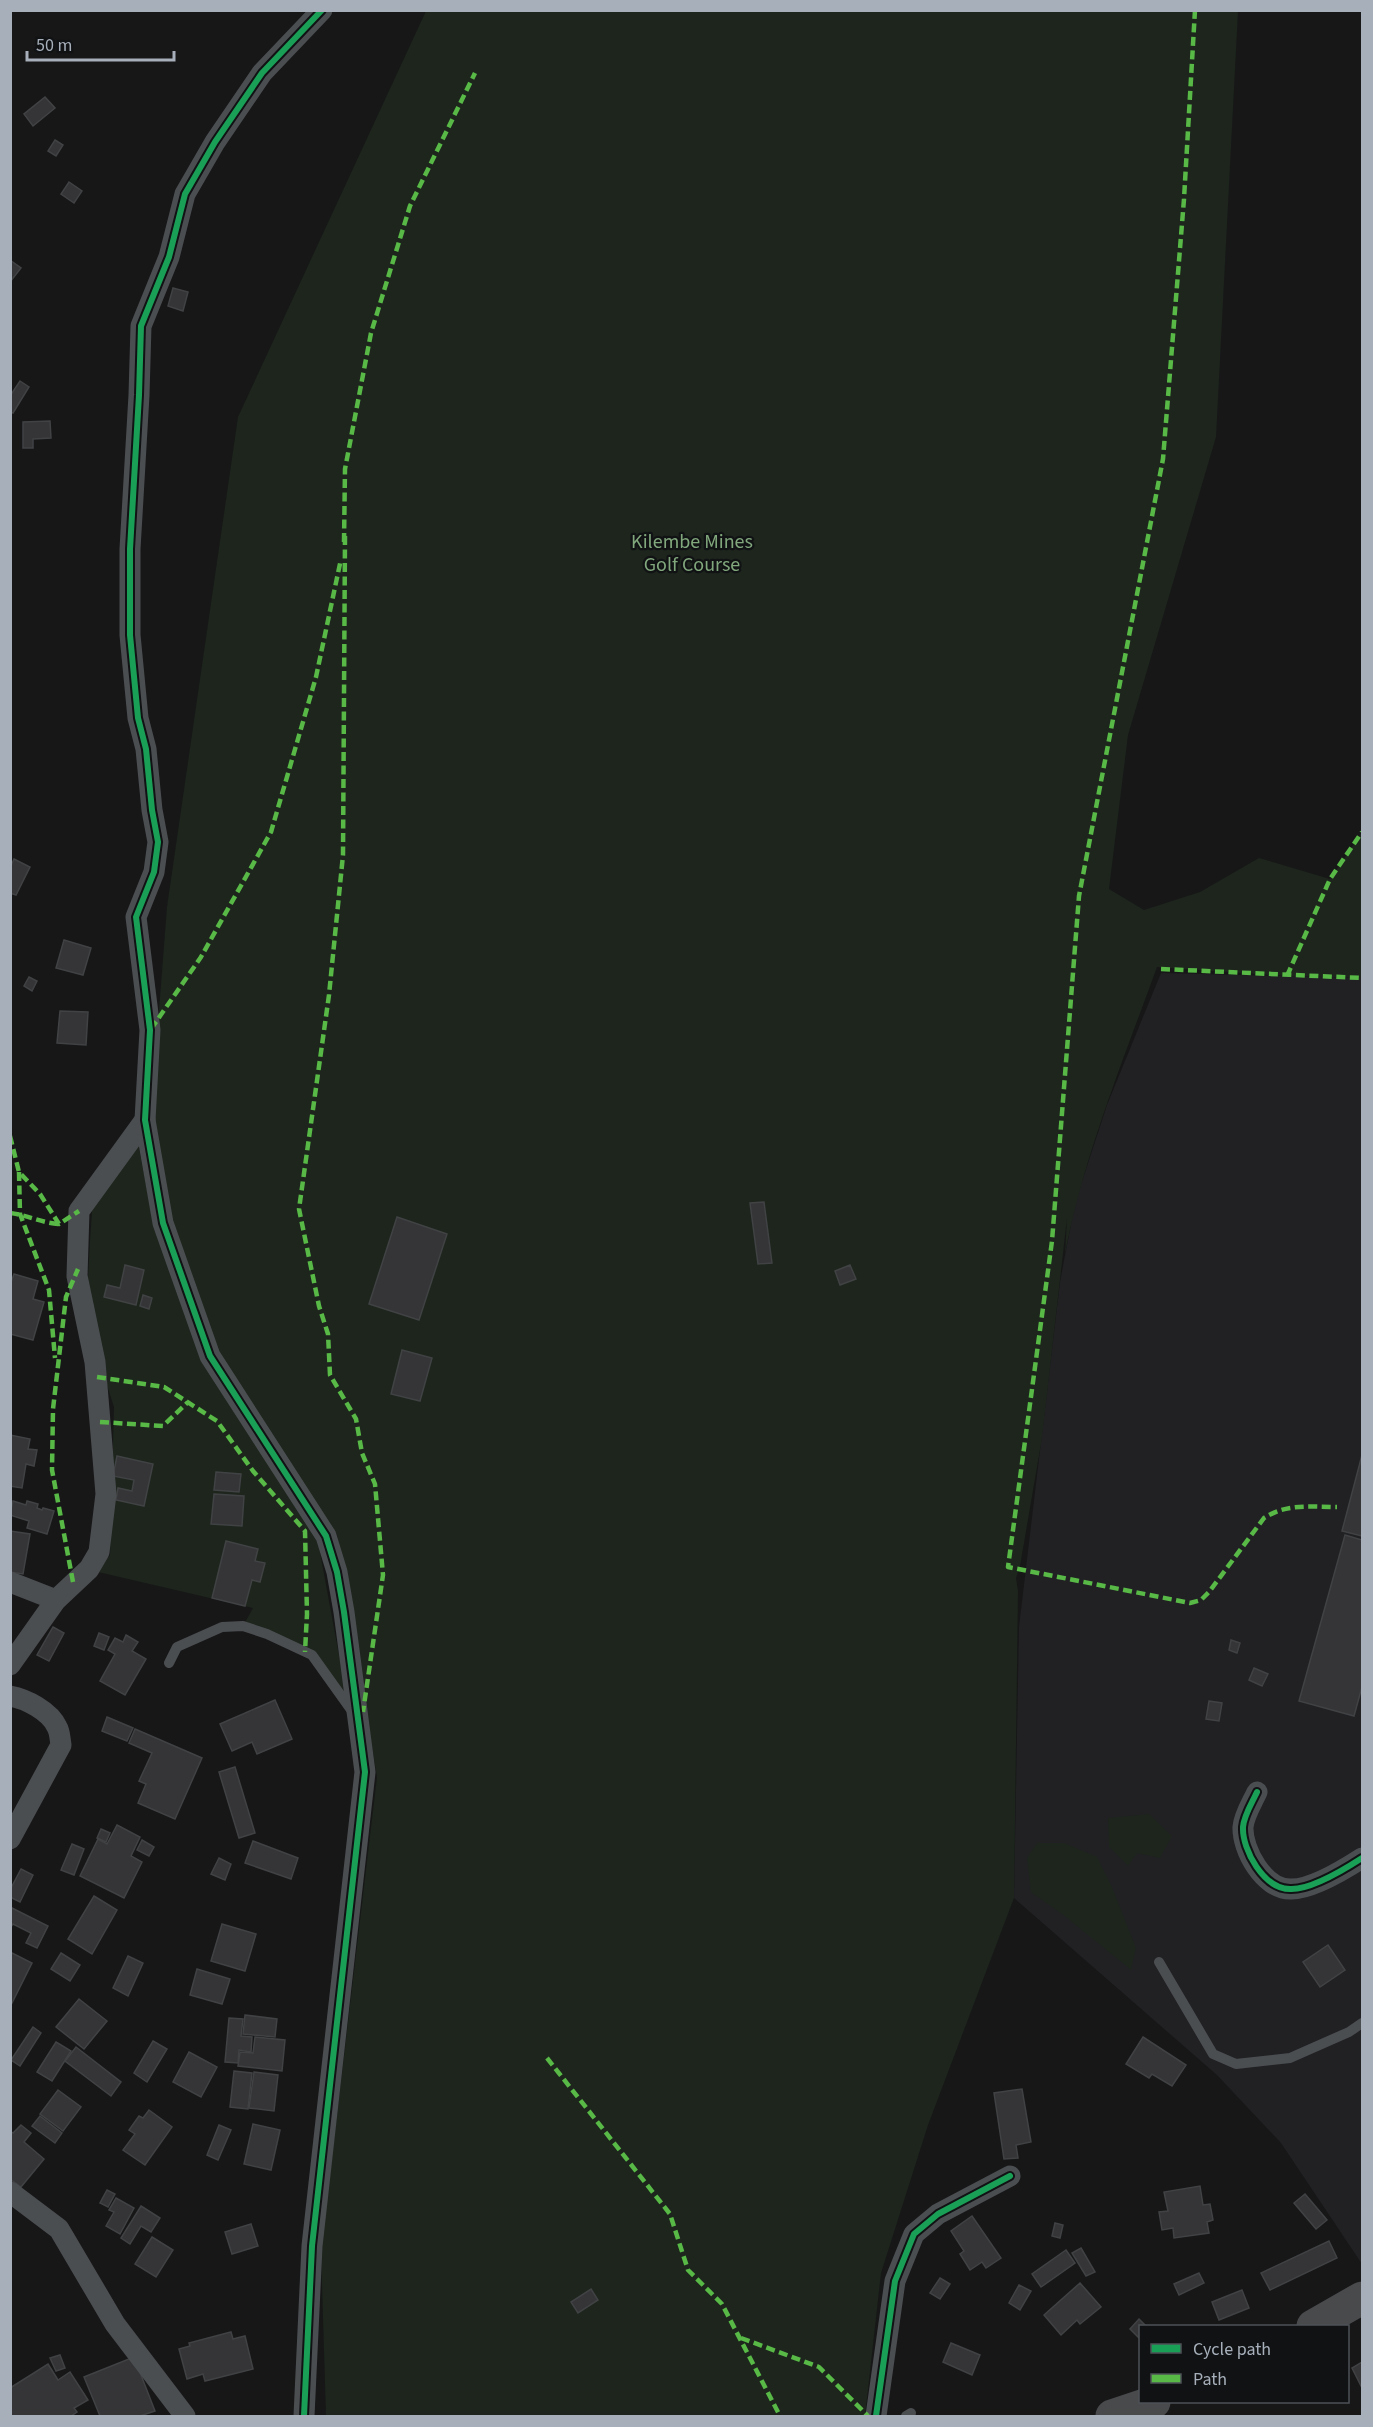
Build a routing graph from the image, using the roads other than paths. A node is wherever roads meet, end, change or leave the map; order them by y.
1 (322, 10) edge
2 (145, 1120) junction
3 (10, 1582) edge
4 (56, 1600) junction
5 (170, 1663) dead end
6 (10, 1665) edge
7 (10, 1696) edge
8 (358, 1718) junction
9 (1257, 1792) dead end
10 (10, 1839) edge
11 (1362, 1858) edge
12 (1159, 1962) dead end
13 (1362, 2023) edge
14 (1010, 2176) dead end
15 (10, 2192) edge
16 (1362, 2298) edge
17 (1315, 2325) edge
18 (1151, 2403) edge
19 (185, 2416) edge
20 (304, 2416) edge
21 (876, 2416) edge
22 (1112, 2416) edge

1 - 2 street
2 - 4 street
2 - 8 street
3 - 4 street
4 - 6 street
5 - 8 lane
7 - 10 street
8 - 20 street
9 - 11 street
12 - 13 lane
14 - 21 street
15 - 19 street
16 - 17 main road
18 - 22 main road

